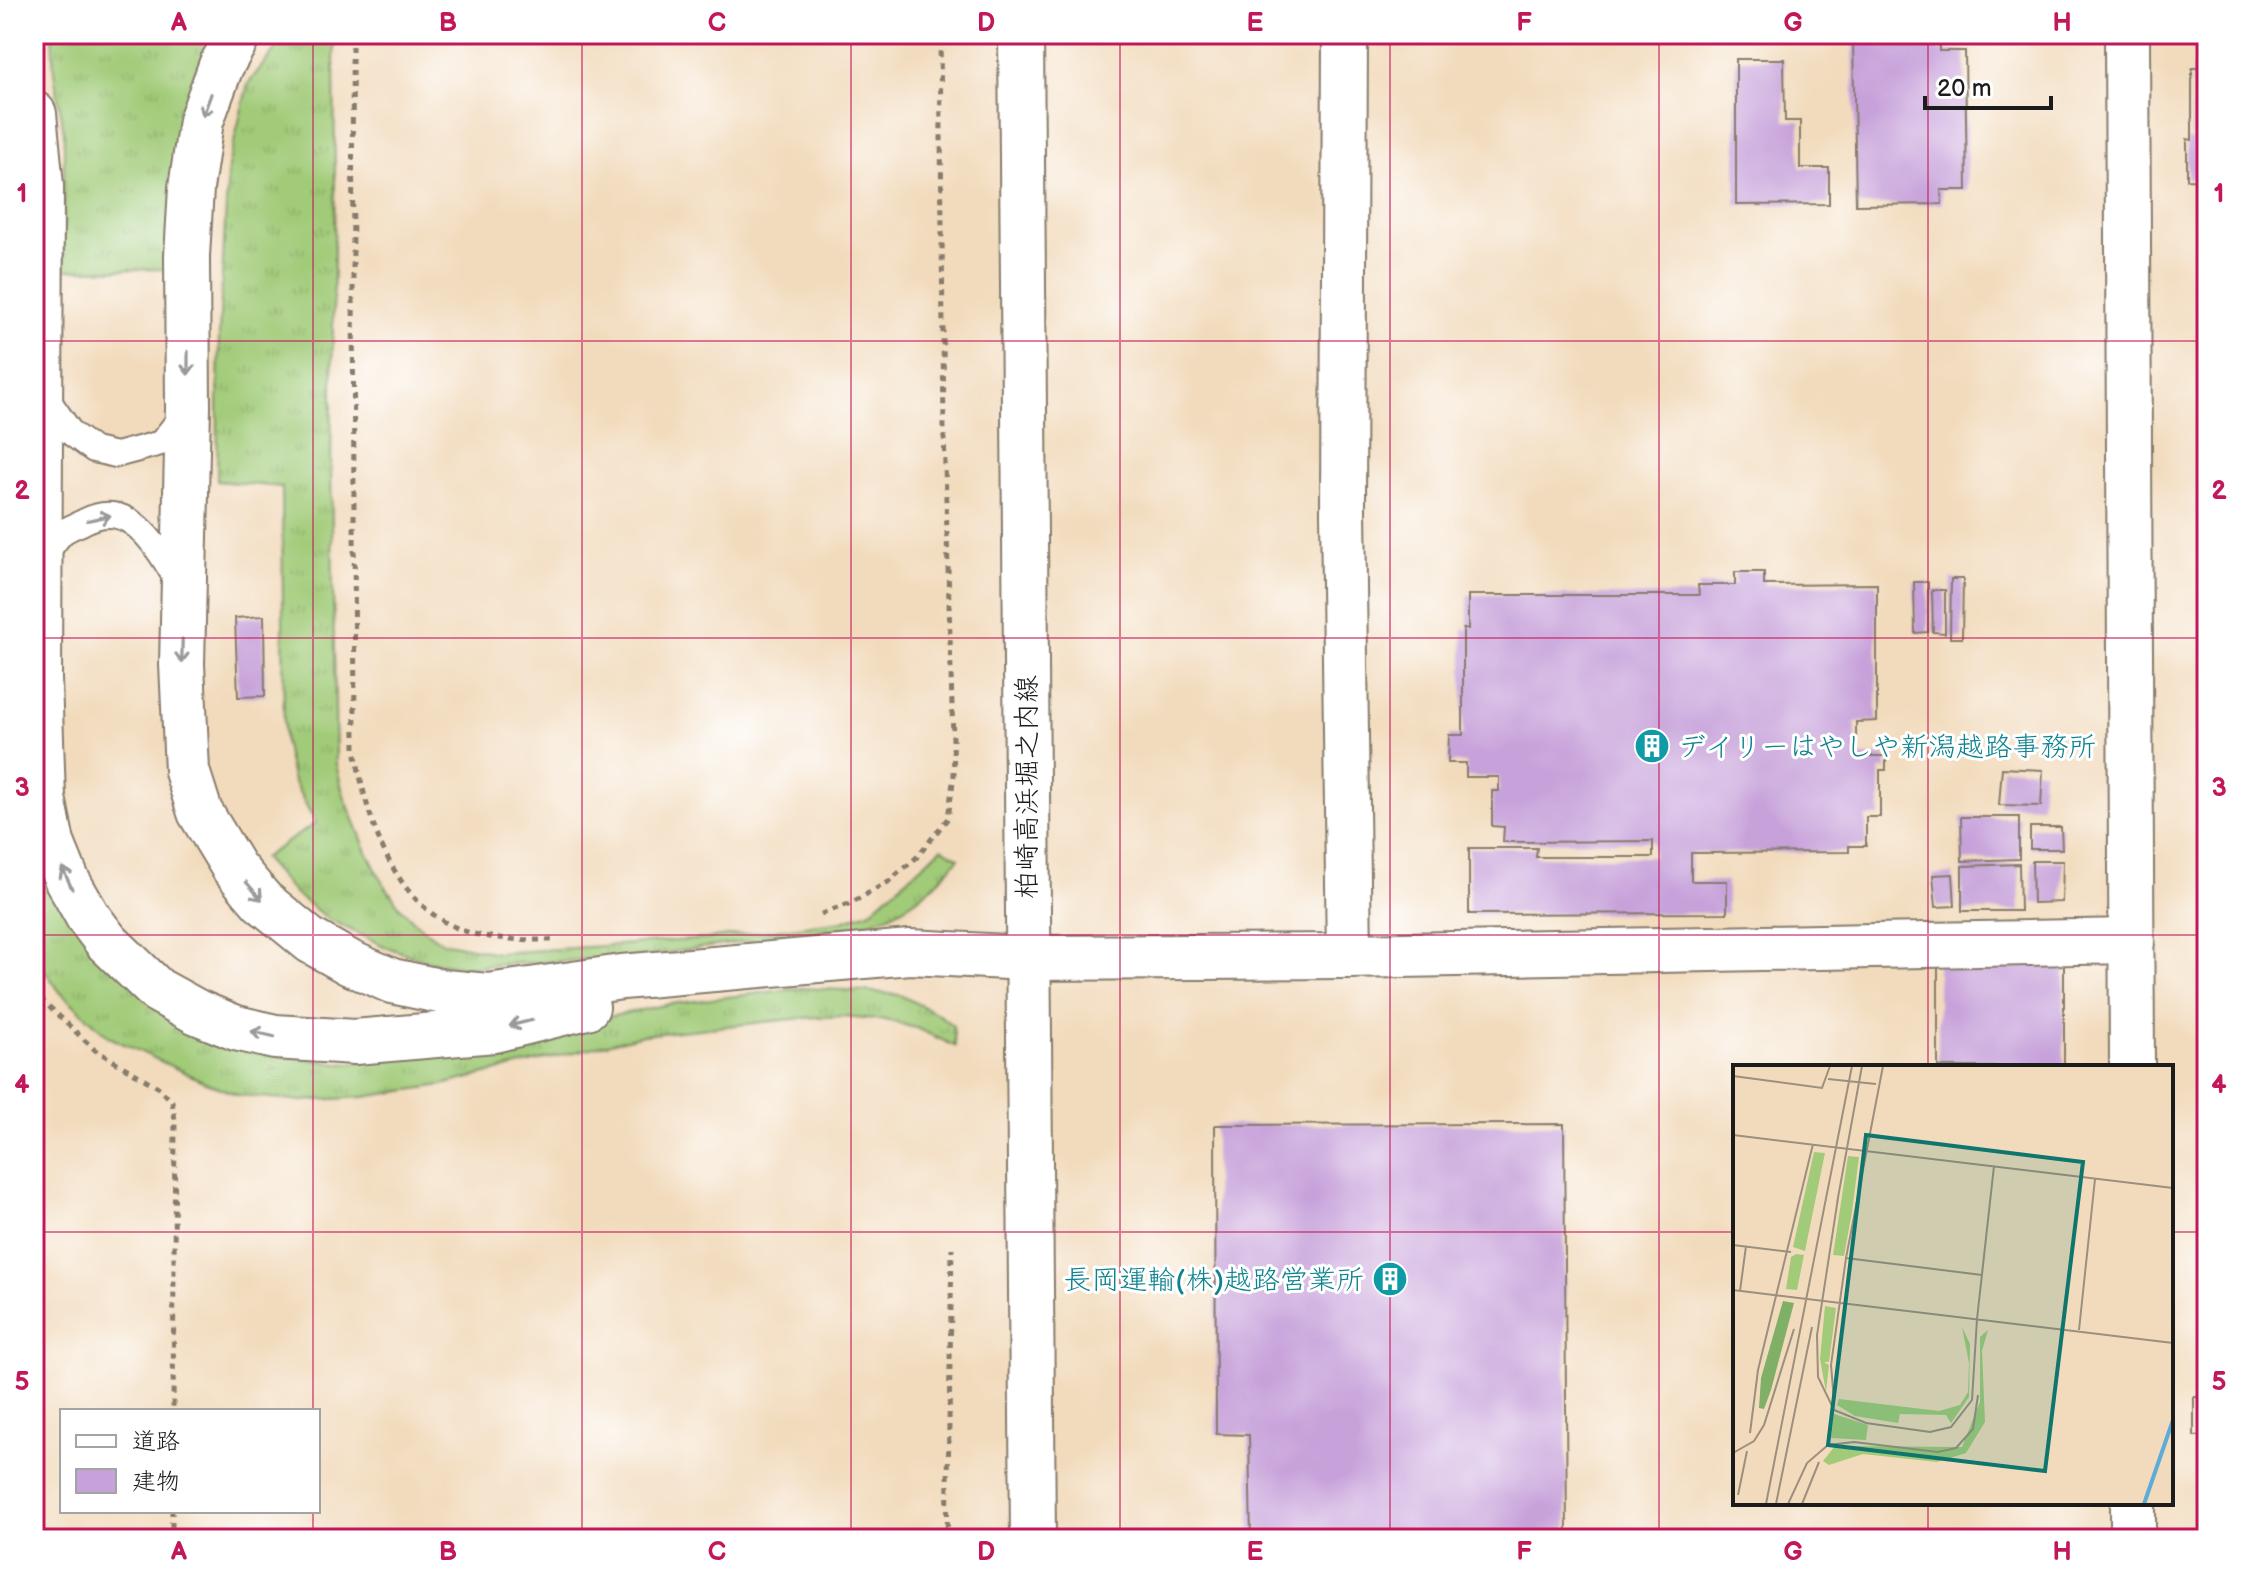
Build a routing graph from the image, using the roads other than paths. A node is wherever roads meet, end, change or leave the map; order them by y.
1 (239, 34) edge
2 (1021, 34) edge
3 (1345, 34) edge
4 (2127, 34) edge
5 (34, 114) edge
6 (41, 388) junction
7 (188, 408) junction
8 (39, 563) junction
9 (183, 591) junction
10 (2132, 941) junction
11 (1349, 956) junction
12 (1027, 958) junction
13 (760, 965) junction
14 (2132, 1065) edge
15 (2133, 1505) edge
16 (1033, 1539) edge
17 (2133, 1539) edge

1 -> 7 main road
2 - 12 main road, 柏崎高浜堀之内線
3 - 11 main road
4 - 10 main road
5 - 6 main road
6 - 7 lane
6 - 8 main road
7 - 9 main road
8 -> 9 lane
13 -> 8 main road
9 -> 13 main road
10 - 11 main road
10 - 14 main road
11 - 12 main road
12 - 13 main road
12 - 16 main road, 柏崎高浜堀之内線
15 - 17 main road

